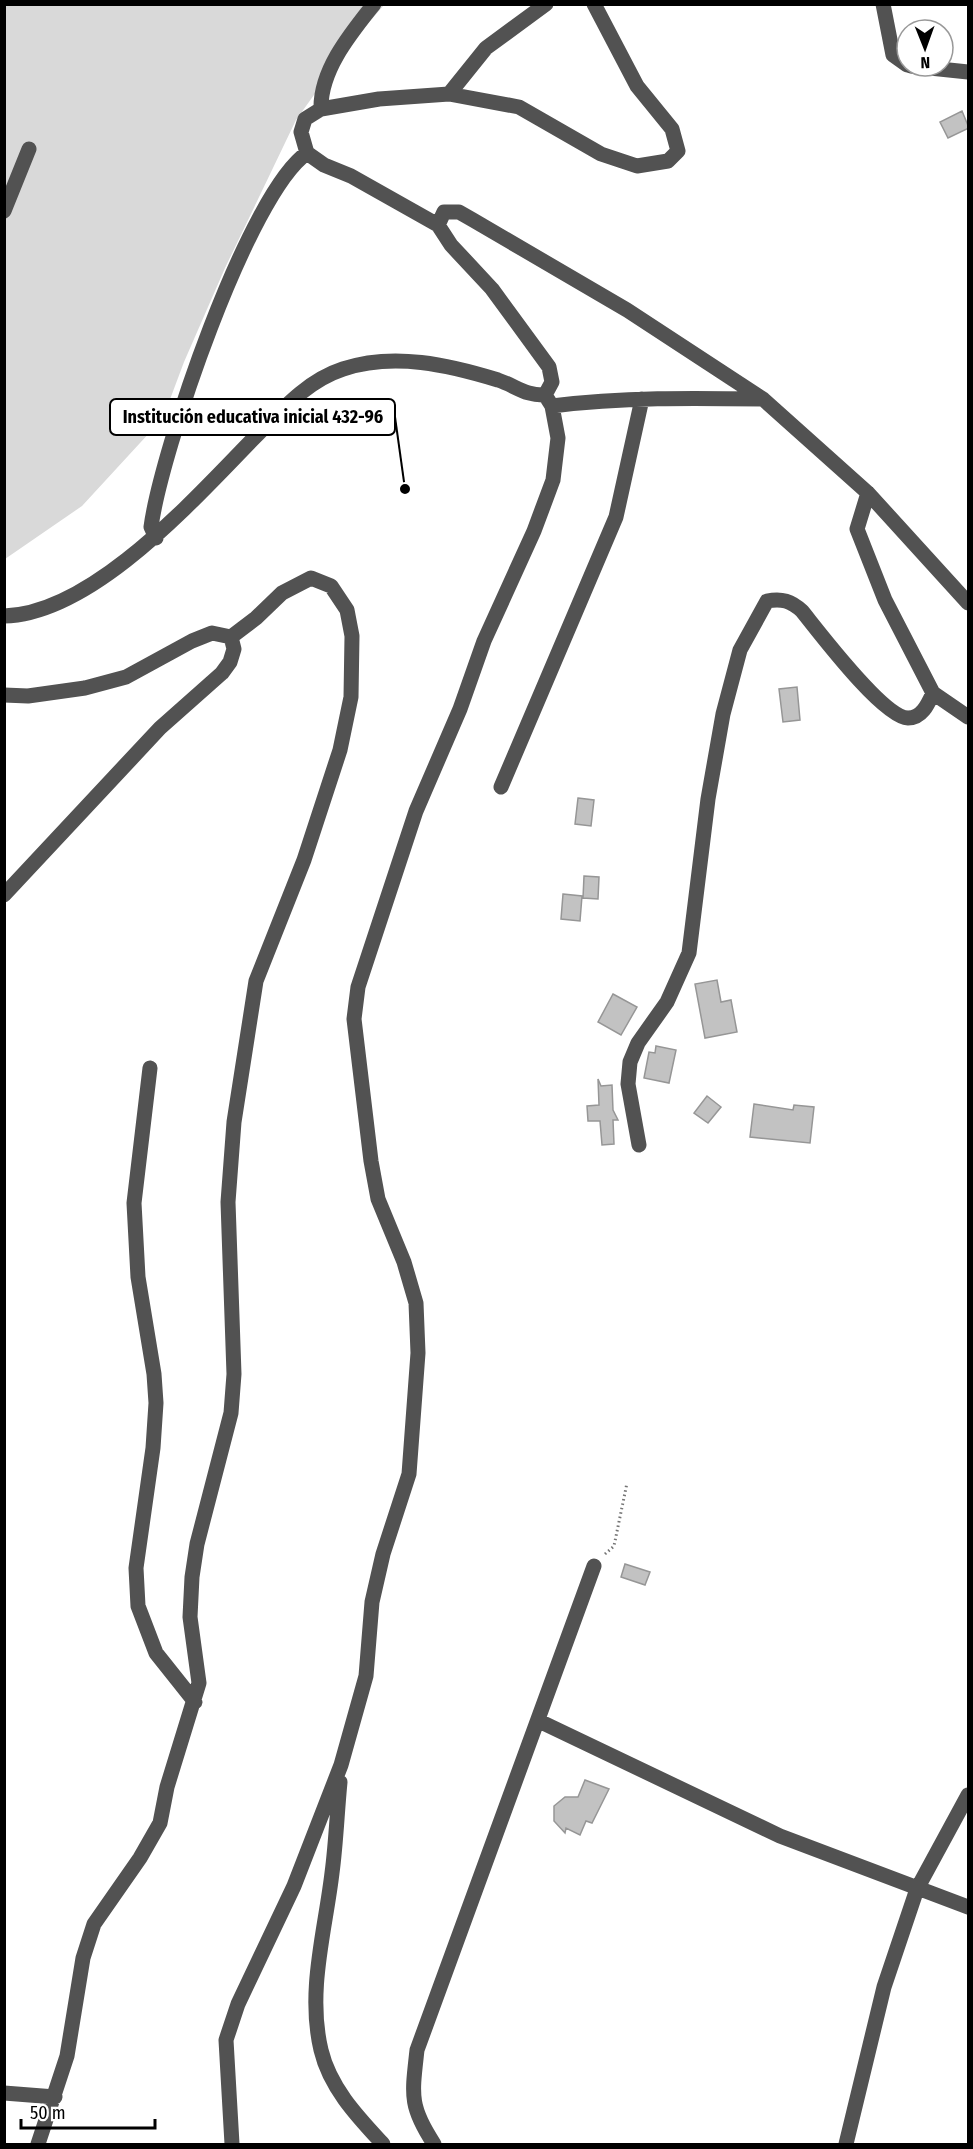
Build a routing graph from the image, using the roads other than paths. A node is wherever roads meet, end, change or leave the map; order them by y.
1 (374, 4) edge
2 (546, 4) edge
3 (594, 4) edge
4 (883, 4) edge
5 (895, 56) edge
6 (449, 94) junction
7 (321, 109) junction
8 (29, 149) dead end
9 (307, 153) junction
10 (4, 211) edge
11 (438, 225) junction
12 (642, 399) junction
13 (763, 399) junction
14 (548, 401) junction
15 (868, 493) junction
16 (156, 538) junction
17 (969, 603) edge
18 (4, 616) edge
19 (231, 637) junction
20 (933, 693) junction
21 (4, 695) edge
22 (969, 717) edge
23 (501, 787) dead end
24 (4, 895) edge
25 (150, 1068) dead end
26 (639, 1145) dead end
27 (594, 1566) road end
28 (195, 1702) junction
29 (539, 1721) junction
30 (341, 1765) junction
31 (969, 1795) edge
32 (916, 1889) junction
33 (969, 1907) edge
34 (4, 2093) edge
35 (55, 2097) junction
36 (38, 2145) edge
37 (232, 2145) edge
38 (383, 2145) edge
39 (434, 2145) edge
40 (846, 2145) edge

1 - 7 street
2 - 6 street
3 - 6 street
4 - 5 street
6 - 7 street
7 - 9 street
8 - 10 street
9 - 11 street
9 - 16 street
11 - 13 street
11 - 14 street
12 - 13 street
12 - 14 street
12 - 23 street
13 - 15 street
14 - 16 street
14 - 30 street
15 - 17 street
15 - 20 street
16 - 18 street
19 - 21 street
19 - 24 street
19 - 28 street
20 - 22 street
20 - 26 street
25 - 28 street
27 - 29 street
28 - 35 street
29 - 32 street
29 - 39 street
30 - 37 street
30 - 38 street
31 - 32 street
32 - 33 street
32 - 40 street
34 - 35 street
35 - 36 street

